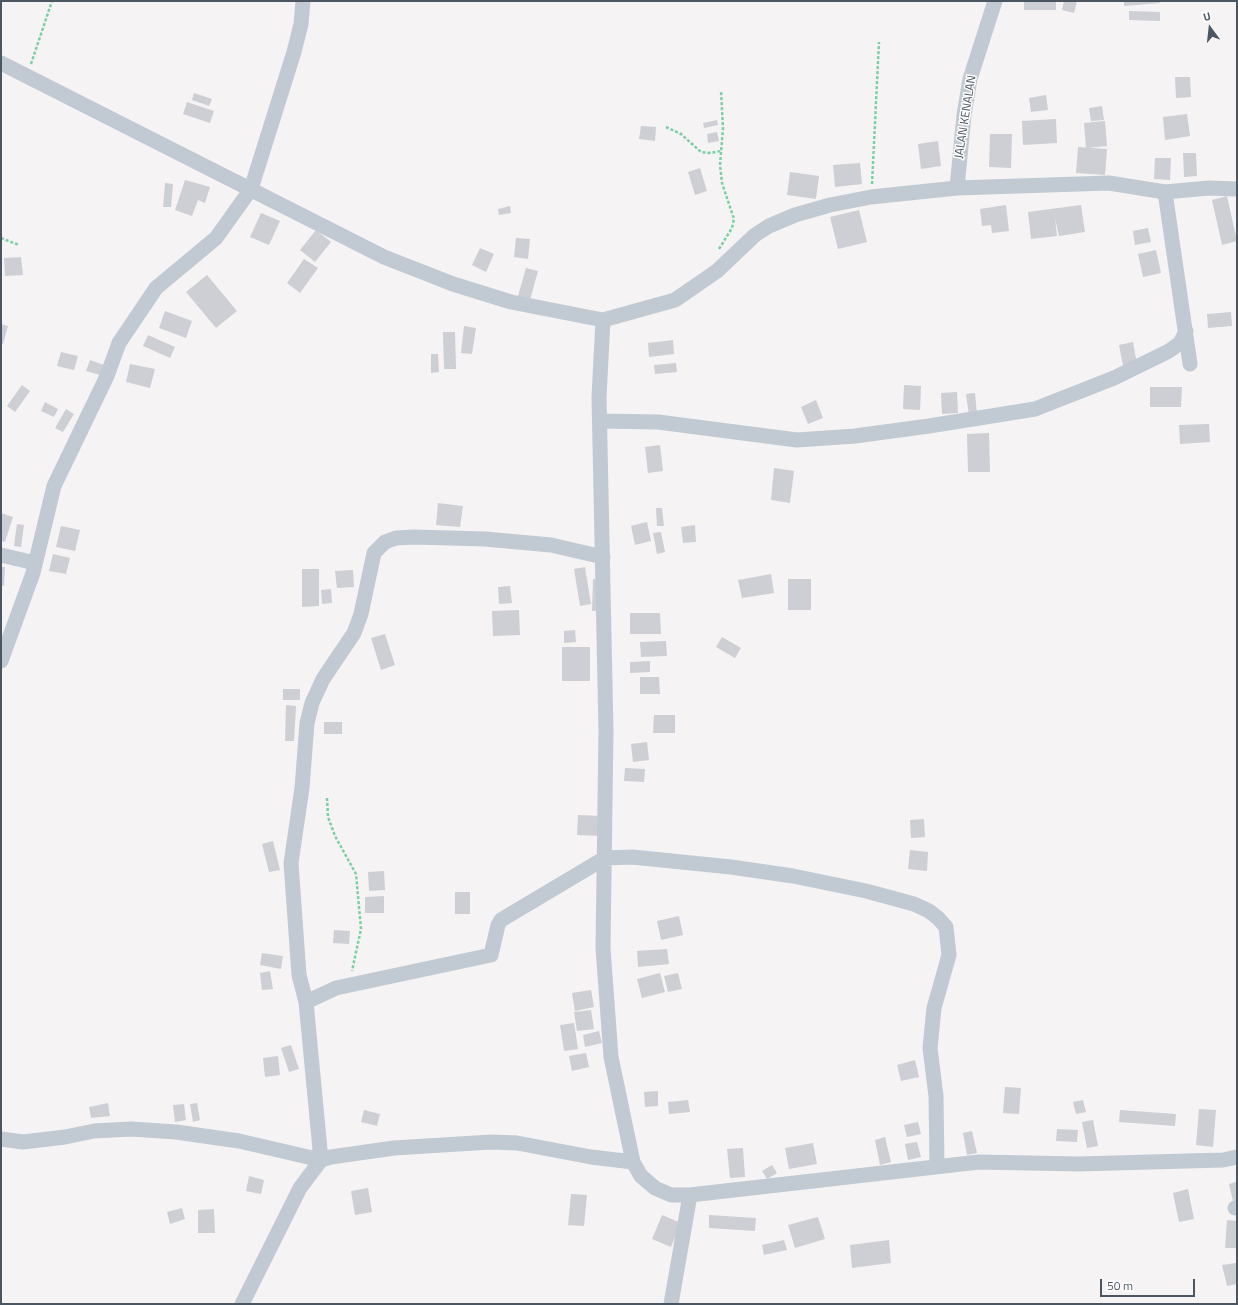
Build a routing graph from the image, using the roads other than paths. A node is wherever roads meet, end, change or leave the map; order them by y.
1 (303, 1) edge
2 (995, 1) edge
3 (1, 63) edge
4 (957, 188) junction
5 (1237, 188) edge
6 (251, 189) junction
7 (1165, 192) junction
8 (603, 320) junction
9 (1186, 331) junction
10 (1190, 364) dead end
11 (600, 421) junction
12 (1, 555) edge
13 (603, 557) junction
14 (35, 563) junction
15 (1, 661) edge
16 (605, 858) junction
17 (306, 1002) junction
18 (1, 1139) edge
19 (1237, 1157) edge
20 (321, 1160) junction
21 (633, 1162) junction
22 (937, 1166) junction
23 (690, 1195) junction
24 (242, 1304) edge
25 (671, 1304) edge

1 - 6 street
2 - 4 street, JALAN KENALAN
3 - 6 street
4 - 7 street
4 - 8 street
5 - 7 street
6 - 8 street
6 - 14 street
7 - 9 street
8 - 11 street
9 - 10 street
9 - 11 street
11 - 13 street
12 - 14 street
13 - 16 street
13 - 17 street
14 - 15 street
16 - 17 street
16 - 21 street
16 - 22 street
17 - 20 street
18 - 20 street
19 - 22 street
20 - 21 street
20 - 24 street
21 - 23 street
22 - 23 street
23 - 25 street

